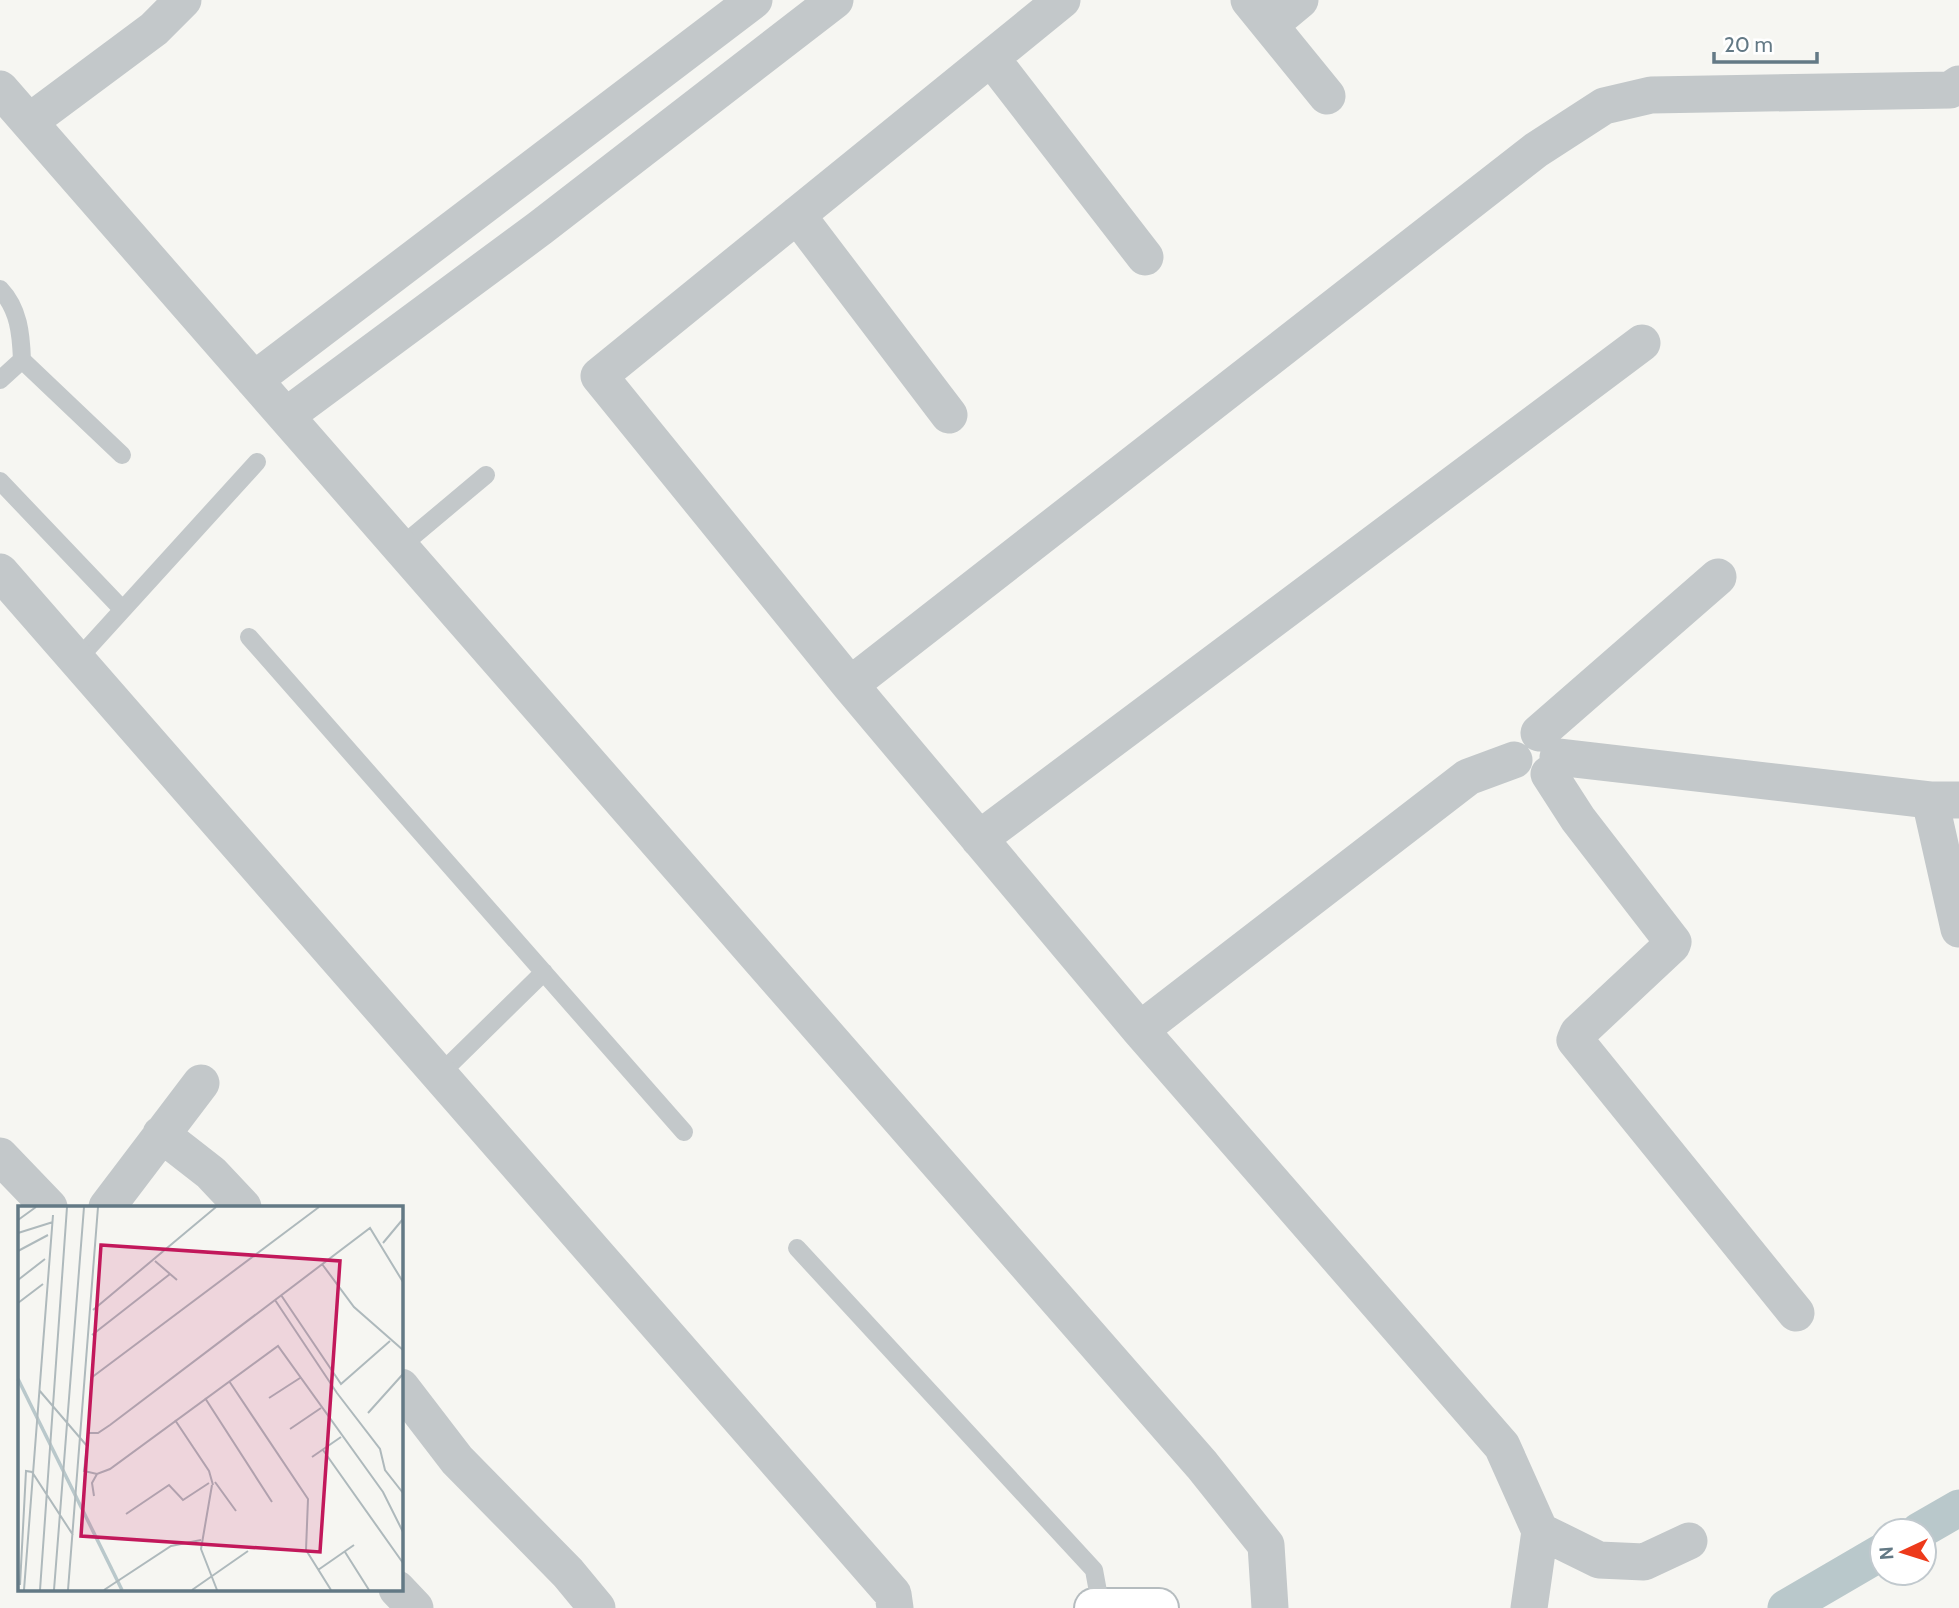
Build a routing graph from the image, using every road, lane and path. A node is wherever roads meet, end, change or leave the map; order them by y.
1 (183, 0) edge
2 (754, 0) edge
3 (835, 0) edge
4 (1062, 0) edge
5 (1300, 0) edge
6 (1259, 13) edge
7 (991, 58) junction
8 (1959, 84) edge
9 (0, 89) edge
10 (1327, 96) dead end
11 (29, 122) junction
12 (797, 215) junction
13 (1145, 257) dead end
14 (0, 289) edge
15 (1642, 343) dead end
16 (22, 360) junction
17 (0, 380) edge
18 (254, 380) junction
19 (949, 415) dead end
20 (286, 416) junction
21 (122, 455) dead end
22 (257, 462) dead end
23 (486, 475) dead end
24 (0, 481) edge
25 (400, 547) junction
26 (0, 572) edge
27 (1718, 577) dead end
28 (122, 609) junction
29 (249, 637) dead end
30 (76, 660) junction
31 (850, 685) junction
32 (1549, 755) junction
33 (1945, 800) edge
34 (979, 839) junction
35 (1959, 929) edge
36 (544, 972) junction
37 (1140, 1030) junction
38 (439, 1075) junction
39 (201, 1083) dead end
40 (684, 1132) dead end
41 (161, 1134) junction
42 (0, 1156) edge
43 (48, 1206) edge
44 (108, 1206) edge
45 (242, 1206) edge
46 (797, 1248) dead end
47 (1796, 1313) dead end
48 (402, 1388) edge
49 (1540, 1531) junction
50 (1689, 1541) dead end
51 (398, 1590) edge
52 (415, 1608) edge
53 (597, 1608) edge
54 (895, 1608) edge
55 (1094, 1608) edge
56 (1101, 1608) edge
57 (1159, 1608) edge
58 (1269, 1608) edge
59 (1529, 1608) edge

1 - 11 street
2 - 18 street
3 - 20 street
4 - 7 street
5 - 6 street
6 - 10 street
7 - 12 street
7 - 13 street
8 - 31 street
9 - 11 street
11 - 18 street
12 - 19 street
12 - 31 street
14 - 16 lane
15 - 34 street
16 - 17 lane
16 - 21 lane
18 - 20 street
20 - 25 street
22 - 28 lane
23 - 25 lane
24 - 28 lane
25 - 58 street
26 - 30 street
27 - 32 street
28 - 30 lane
29 - 36 lane
30 - 38 street
31 - 34 street
32 - 33 street
32 - 37 street
32 - 47 street
33 - 35 street
34 - 37 street
36 - 38 lane
36 - 40 lane
37 - 49 street
38 - 54 street
39 - 41 street
41 - 44 street
41 - 45 street
42 - 43 street
46 - 56 lane
48 - 53 street
49 - 50 street
49 - 59 street
51 - 52 street
55 - 56 main road
56 - 57 main road

